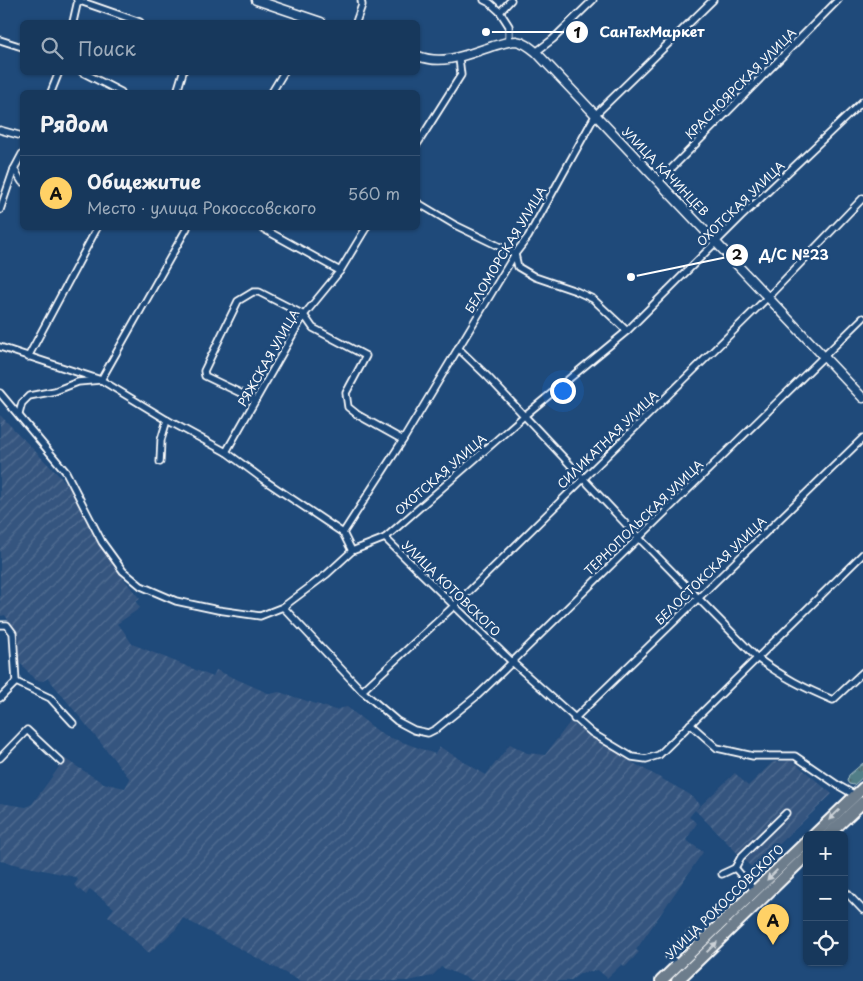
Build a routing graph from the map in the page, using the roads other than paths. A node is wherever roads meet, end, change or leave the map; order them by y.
1 (77, 0) edge
2 (256, 0) edge
3 (361, 0) edge
4 (484, 0) edge
5 (511, 0) edge
6 (593, 0) edge
7 (713, 0) edge
8 (838, 0) edge
9 (500, 12) junction
10 (73, 20) edge
11 (134, 20) edge
12 (309, 20) edge
13 (357, 20) edge
14 (0, 40) edge
15 (509, 41) junction
16 (20, 46) edge
17 (536, 52) junction
18 (420, 56) edge
19 (459, 58) junction
20 (58, 75) edge
21 (88, 75) edge
22 (182, 75) edge
23 (282, 75) edge
24 (52, 90) edge
25 (117, 90) edge
26 (178, 90) edge
27 (273, 90) edge
28 (863, 101) edge
29 (596, 114) junction
30 (0, 130) edge
31 (20, 135) edge
32 (420, 141) edge
33 (20, 158) edge
34 (14, 169) junction
35 (20, 179) edge
36 (658, 182) junction
37 (863, 198) edge
38 (420, 204) edge
39 (0, 210) edge
40 (96, 230) edge
41 (186, 230) edge
42 (266, 230) edge
43 (365, 230) edge
44 (717, 242) junction
45 (515, 254) junction
46 (340, 271) junction
47 (767, 298) junction
48 (304, 316) junction
49 (863, 318) edge
50 (627, 331) junction
51 (0, 347) edge
52 (458, 348) junction
53 (824, 356) junction
54 (28, 357) junction
55 (101, 380) junction
56 (0, 393) edge
57 (863, 398) edge
58 (255, 400) junction
59 (19, 414) junction
60 (524, 416) junction
61 (167, 420) junction
62 (863, 438) edge
63 (402, 440) junction
64 (226, 452) junction
65 (160, 462) dead end
66 (582, 478) junction
67 (344, 533) junction
68 (385, 538) junction
69 (639, 538) junction
70 (352, 551) junction
71 (863, 554) edge
72 (698, 598) junction
73 (454, 606) junction
74 (283, 607) junction
75 (0, 625) edge
76 (757, 658) junction
77 (511, 661) junction
78 (863, 672) edge
79 (16, 682) junction
80 (362, 691) junction
81 (0, 698) edge
82 (574, 719) junction
83 (74, 723) dead end
84 (690, 724) junction
85 (0, 758) edge
86 (61, 762) dead end
87 (863, 788) edge
88 (859, 798) edge
89 (786, 812) dead end
90 (819, 831) edge
91 (831, 831) edge
92 (803, 845) edge
93 (803, 858) edge
94 (735, 868) junction
95 (722, 874) dead end
96 (755, 891) junction
97 (848, 894) edge
98 (863, 910) edge
99 (670, 956) dead end
100 (678, 965) junction
101 (661, 981) edge
102 (677, 981) edge

1 - 10 street
1 - 11 street
2 - 12 main road
3 - 13 street
4 - 9 street
5 - 9 street
6 - 17 street
7 - 29 street, БЕЛОМОРСКАЯ УЛИЦА
8 - 36 street, КРАСНОЯРСКАЯ УЛИЦА
9 - 15 street
14 - 16 street
15 - 17 main road, УЛИЦА КАЧИНЦЕВ
15 - 19 main road
17 - 29 main road, УЛИЦА КАЧИНЦЕВ
18 - 19 main road
19 - 32 street
20 - 24 street
21 - 25 street
22 - 26 street
23 - 27 street
28 - 44 street, ОХОТСКАЯ УЛИЦА
29 - 36 main road, УЛИЦА КАЧИНЦЕВ
29 - 45 street, БЕЛОМОРСКАЯ УЛИЦА
30 - 31 street
33 - 34 street
34 - 35 street
34 - 39 street
36 - 44 main road, УЛИЦА КАЧИНЦЕВ
37 - 47 street, СИЛИКАТНАЯ УЛИЦА
38 - 45 street
40 - 54 street
41 - 55 street
42 - 46 street
43 - 46 street, РЯЖСКАЯ УЛИЦА
44 - 47 main road, УЛИЦА КАЧИНЦЕВ
44 - 50 street, ОХОТСКАЯ УЛИЦА
45 - 50 street
45 - 52 street, БЕЛОМОРСКАЯ УЛИЦА
46 - 48 street, РЯЖСКАЯ УЛИЦА
47 - 53 main road, УЛИЦА КАЧИНЦЕВ
47 - 66 street, СИЛИКАТНАЯ УЛИЦА
48 - 58 street, РЯЖСКАЯ УЛИЦА
48 - 58 street
48 - 63 street
49 - 53 street, ТЕРНОПОЛЬСКАЯ УЛИЦА
50 - 60 street, ОХОТСКАЯ УЛИЦА
51 - 54 street
52 - 60 street
52 - 63 street, БЕЛОМОРСКАЯ УЛИЦА
53 - 57 main road, УЛИЦА КАЧИНЦЕВ
53 - 69 street, ТЕРНОПОЛЬСКАЯ УЛИЦА
54 - 55 street
55 - 59 street
55 - 61 street
56 - 59 street
58 - 64 street, РЯЖСКАЯ УЛИЦА
59 - 74 street
60 - 66 street
60 - 68 street, ОХОТСКАЯ УЛИЦА
61 - 64 street
61 - 65 street
62 - 72 street, БЕЛОСТОКСКАЯ УЛИЦА
63 - 67 street, БЕЛОМОРСКАЯ УЛИЦА
64 - 67 street
66 - 69 street
66 - 73 street, СИЛИКАТНАЯ УЛИЦА
67 - 70 street
68 - 70 street, УЛИЦА КОТОВСКОГО
68 - 73 street, УЛИЦА КОТОВСКОГО
69 - 72 street
69 - 77 street, ТЕРНОПОЛЬСКАЯ УЛИЦА
70 - 74 street
71 - 76 street, УЛИЦА КОТОВСКОГО
72 - 76 street
72 - 82 street, БЕЛОСТОКСКАЯ УЛИЦА
73 - 77 street, УЛИЦА КОТОВСКОГО
73 - 80 street, СИЛИКАТНАЯ УЛИЦА
74 - 80 street
75 - 79 street
76 - 78 street
76 - 84 street, УЛИЦА КОТОВСКОГО
77 - 80 street, ТЕРНОПОЛЬСКАЯ УЛИЦА
77 - 82 street, УЛИЦА КОТОВСКОГО
79 - 81 street
79 - 83 street
82 - 84 street, УЛИЦА КОТОВСКОГО
84 - 88 street
85 - 86 street
87 - 88 highway
88 -> 90 highway
88 - 91 highway
89 - 94 street
92 -> 96 highway, УЛИЦА РОКОССОВСКОГО
102 -> 93 highway, УЛИЦА РОКОССОВСКОГО
94 - 95 street
94 - 96 street
96 - 100 highway, УЛИЦА РОКОССОВСКОГО
97 - 98 street
99 - 100 street
100 - 101 highway, УЛИЦА РОКОССОВСКОГО

